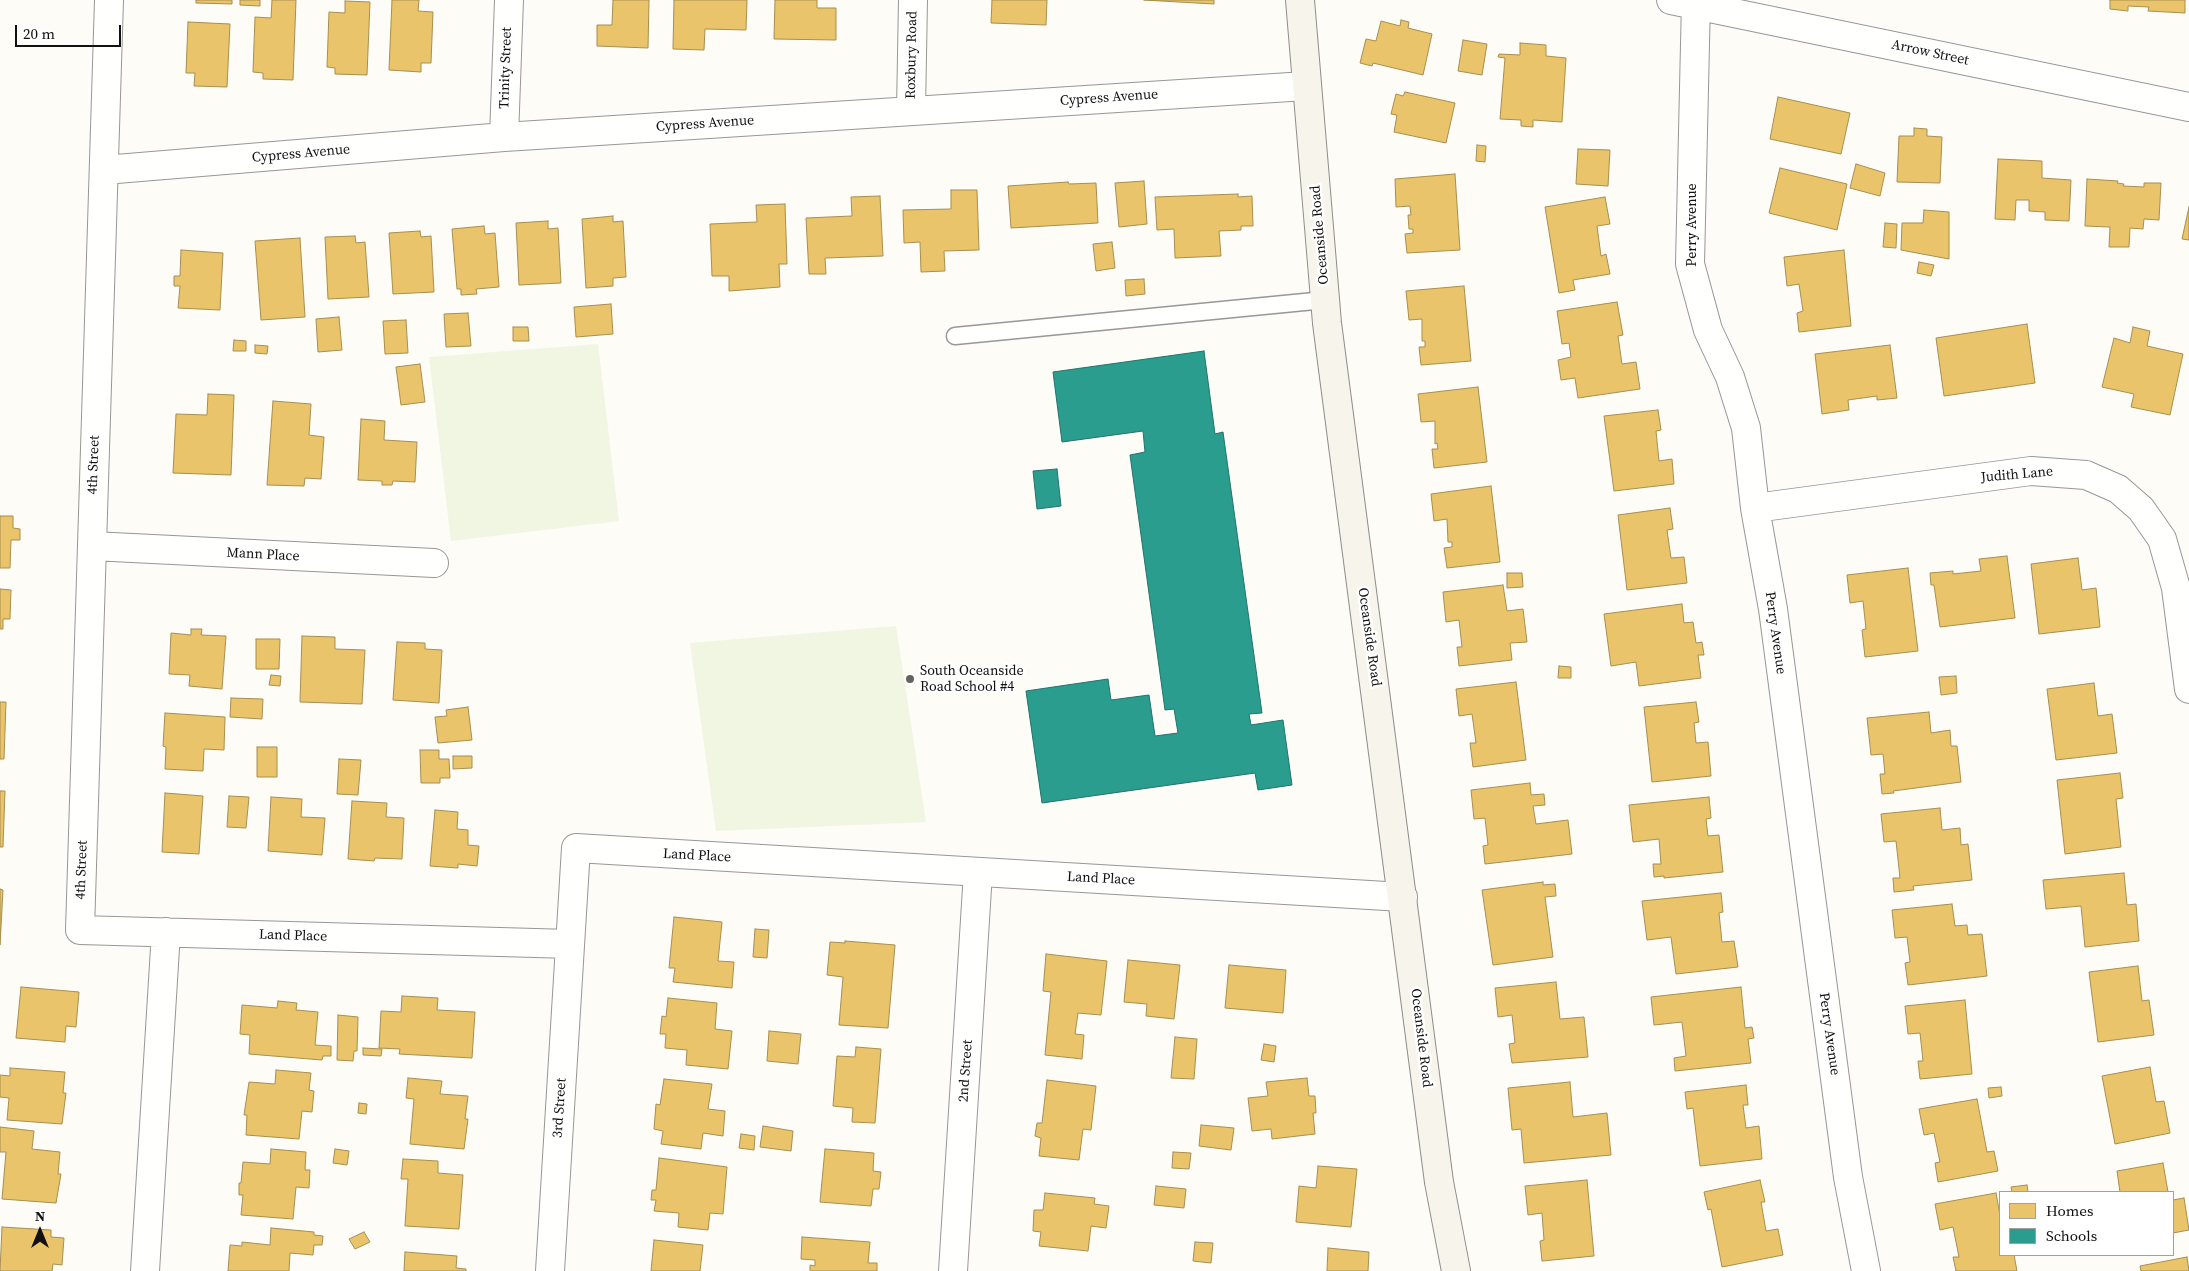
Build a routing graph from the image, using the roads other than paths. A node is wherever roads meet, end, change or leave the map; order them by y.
1 (109, 0) edge
2 (509, 0) edge
3 (913, 0) edge
4 (1300, 0) edge
5 (1688, 2) edge
6 (1306, 86) junction
7 (2189, 107) edge
8 (911, 110) junction
9 (504, 137) junction
10 (104, 170) junction
11 (1325, 300) junction
12 (955, 336) dead end
13 (1755, 508) junction
14 (92, 546) junction
15 (434, 564) dead end
16 (2189, 690) edge
17 (978, 872) junction
18 (1403, 897) junction
19 (80, 930) joint
20 (166, 932) junction
21 (570, 944) junction
22 (145, 1271) edge
23 (550, 1271) edge
24 (953, 1271) edge
25 (1456, 1271) edge
26 (1866, 1271) edge

1 - 10 street, 4th Street
2 - 9 street, Trinity Street
3 - 8 street, Roxbury Road
4 - 6 main road, Oceanside Road
5 - 7 street, Arrow Street
5 - 13 street, Perry Avenue
6 - 8 street, Cypress Avenue
6 - 11 main road, Oceanside Road
8 - 9 street, Cypress Avenue
9 - 10 street, Cypress Avenue
10 - 14 street, 4th Street
11 - 12 lane
11 - 18 main road, Oceanside Road
13 - 16 street, Judith Lane
13 - 26 street, Perry Avenue
14 - 15 street, Mann Place
14 - 19 street, 4th Street
17 - 18 street, Land Place
17 - 21 street, Land Place
17 - 24 street, 2nd Street
18 - 25 main road, Oceanside Road
19 - 20 street, Land Place
20 - 21 street, Land Place
20 - 22 street
21 - 23 street, 3rd Street

